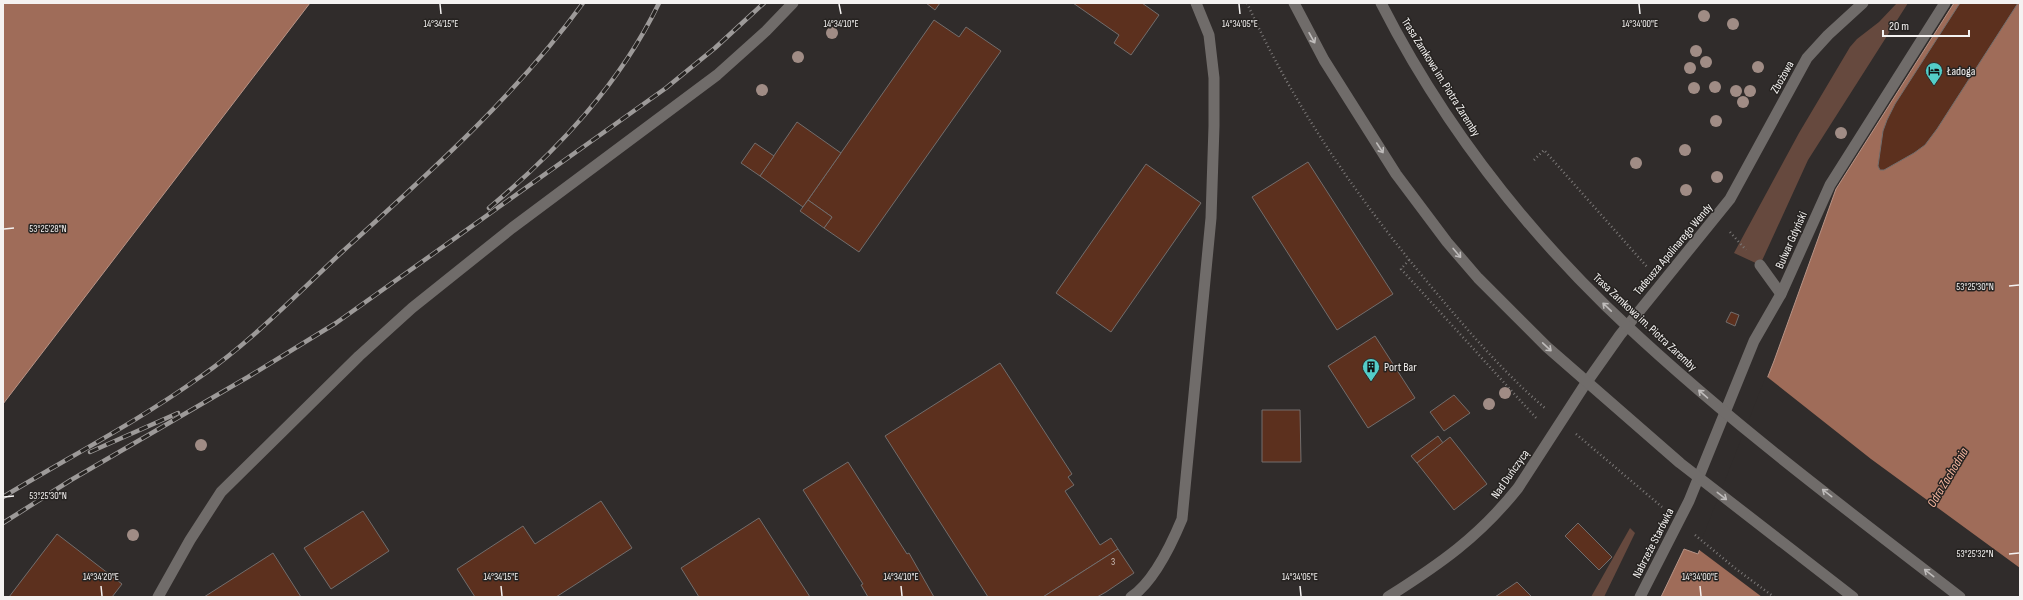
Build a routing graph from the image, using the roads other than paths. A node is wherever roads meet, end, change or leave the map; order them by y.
1 (793, 3) edge
2 (1196, 3) edge
3 (1294, 3) edge
4 (1381, 3) edge
5 (1863, 3) edge
6 (1945, 3) edge
7 (1742, 177) joint
8 (1760, 266) road end
9 (1781, 294) junction
10 (1620, 335) joint
11 (1689, 501) joint
12 (1828, 578) junction
13 (1134, 596) edge
14 (158, 597) edge
15 (1388, 597) edge
16 (1640, 597) edge
17 (1850, 597) edge
18 (1853, 597) edge
19 (1960, 597) edge

1 - 14 main road
2 - 13 main road
3 -> 12 main road
19 -> 4 main road, Trasa Zamkowa im. Piotra Zaremby
5 - 7 main road, Zbożowa
6 - 9 main road, Bulwar Gdyński
7 - 10 main road, Tadeusza Apolinarego Wendy
8 - 9 main road
9 - 11 main road, Bulwar Gdyński
10 - 15 main road, Nad Duńczycą
11 - 16 main road, Nabrzeże Starówka
12 - 17 main road
12 - 18 main road

